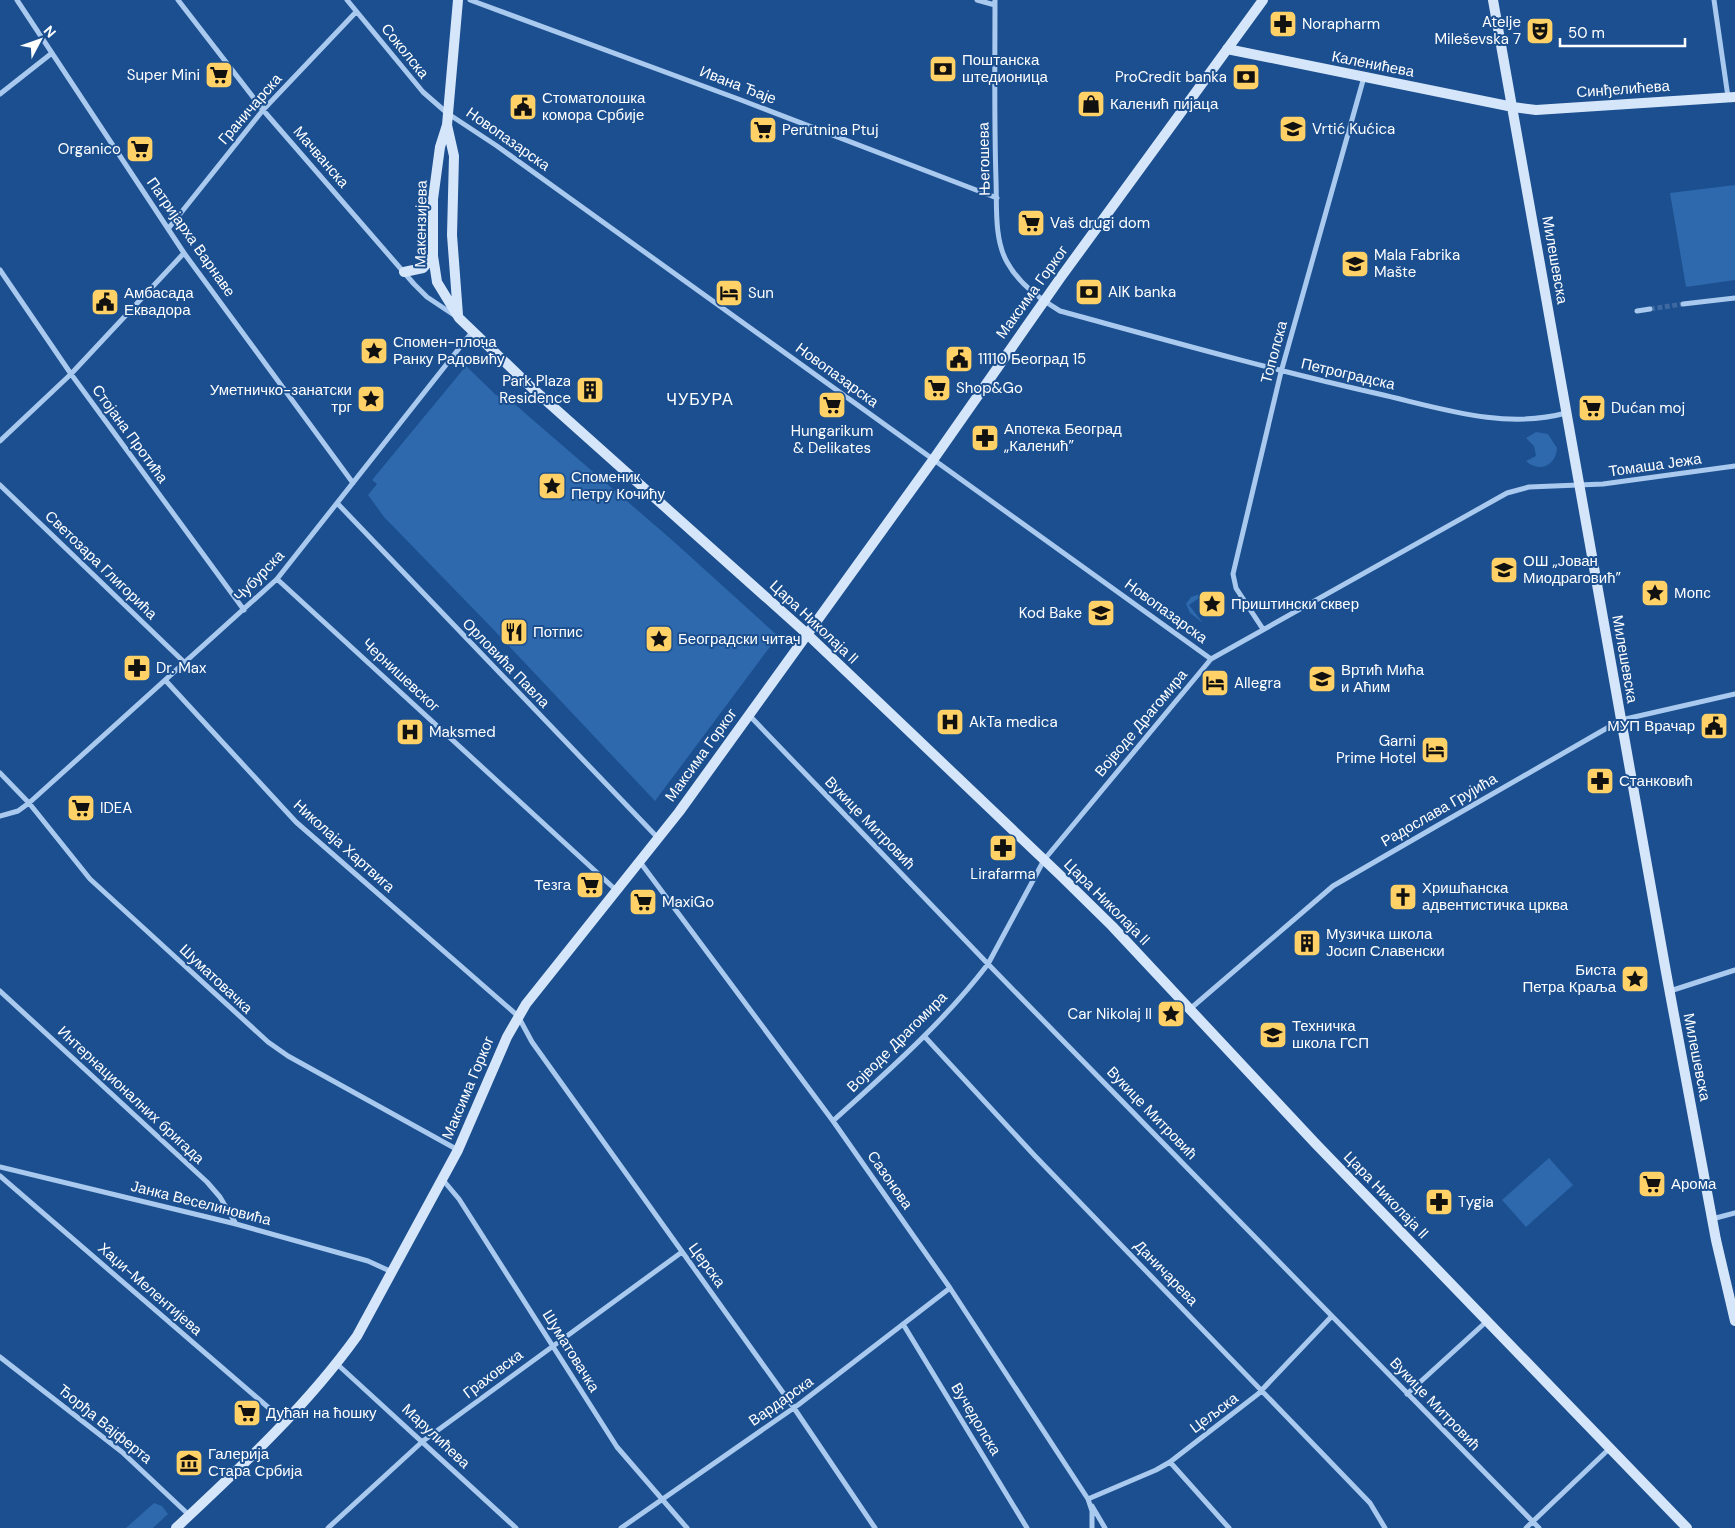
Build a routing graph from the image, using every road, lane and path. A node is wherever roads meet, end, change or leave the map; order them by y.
1 (17, 0) edge
2 (178, 0) edge
3 (347, 0) edge
4 (458, 0) edge
5 (470, 0) edge
6 (977, 0) edge
7 (1264, 0) edge
8 (1493, 0) edge
9 (1714, 0) edge
10 (995, 2) edge
11 (356, 12) junction
12 (1227, 49) junction
13 (52, 53) junction
14 (1364, 77) junction
15 (0, 94) edge
16 (1731, 97) edge
17 (1513, 107) junction
18 (263, 110) junction
19 (447, 113) junction
20 (447, 125) junction
21 (997, 198) junction
22 (168, 229) junction
23 (184, 253) junction
24 (433, 256) junction
25 (0, 270) edge
26 (404, 272) junction
27 (1735, 298) edge
28 (1043, 302) junction
29 (1683, 304) tunnel mouth
30 (1650, 309) tunnel mouth
31 (1637, 311) dead end
32 (459, 318) junction
33 (472, 332) junction
34 (1281, 372) junction
35 (71, 374) junction
36 (1566, 413) junction
37 (0, 441) edge
38 (933, 460) junction
39 (1735, 466) edge
40 (353, 483) junction
41 (0, 485) edge
42 (1579, 485) junction
43 (337, 503) junction
44 (277, 579) junction
45 (244, 610) junction
46 (1263, 629) junction
47 (806, 634) junction
48 (1212, 659) junction
49 (185, 663) junction
50 (166, 680) junction
51 (1735, 694) edge
52 (749, 715) junction
53 (1621, 720) junction
54 (0, 773) edge
55 (29, 803) junction
56 (0, 816) edge
57 (658, 839) junction
58 (1044, 860) junction
59 (640, 862) junction
60 (617, 892) junction
61 (988, 964) junction
62 (1735, 970) edge
63 (0, 991) edge
64 (1670, 992) junction
65 (1190, 1009) junction
66 (518, 1016) junction
67 (925, 1037) junction
68 (834, 1121) junction
69 (458, 1150) junction
70 (0, 1167) edge
71 (0, 1176) edge
72 (443, 1180) junction
73 (1735, 1213) edge
74 (1712, 1219) junction
75 (236, 1224) junction
76 (682, 1252) junction
77 (392, 1272) junction
78 (950, 1288) junction
79 (1332, 1316) junction
80 (1487, 1321) junction
81 (1735, 1321) edge
82 (903, 1324) junction
83 (553, 1344) junction
84 (0, 1357) edge
85 (337, 1364) junction
86 (1261, 1391) junction
87 (1407, 1394) junction
88 (794, 1408) junction
89 (284, 1421) junction
90 (423, 1441) junction
91 (1611, 1448) junction
92 (1170, 1462) junction
93 (662, 1498) junction
94 (1088, 1499) junction
95 (190, 1516) junction
96 (1532, 1521) junction
97 (176, 1528) edge
98 (328, 1528) edge
99 (516, 1528) edge
100 (621, 1528) edge
101 (687, 1528) edge
102 (875, 1528) edge
103 (1026, 1528) edge
104 (1092, 1528) edge
105 (1105, 1528) edge
106 (1229, 1528) edge
107 (1385, 1528) edge
108 (1526, 1528) edge
109 (1539, 1528) edge
110 (1687, 1528) edge

1 - 13 street, Патријарха Варнаве
2 - 18 street, Мачванска
3 - 11 street, Соколска
4 - 19 main road, Макензијева
5 - 21 street, Ивана Ђаје
6 - 10 street
7 - 12 main road, Максима Горког
8 - 17 main road, Милешевска
9 - 16 street
10 - 21 street, Његошева
11 - 18 street, Граничарска
11 - 19 street, Соколска
12 - 14 main road, Каленићева
12 - 28 main road, Максима Горког
13 - 15 street
13 - 22 street, Патријарха Варнаве
14 - 17 main road, Каленићева
14 - 34 street, Тополска
16 - 17 main road, Синђелићева
17 - 36 main road, Милешевска
18 - 22 street, Граничарска
18 - 26 street, Мачванска
19 - 20 main road, Макензијева
19 - 38 street, Новопазарска
20 - 24 main road, Макензијева
20 - 32 main road, Макензијева
21 - 28 street, Његошева
22 - 23 street, Патријарха Варнаве
23 - 35 street
23 - 40 street, Патријарха Варнаве
24 - 26 main road
24 - 32 main road, Макензијева
25 - 35 street, Стојана Протића
26 - 32 street, Мачванска
27 - 29 street
28 - 34 street, Петроградска
28 - 38 main road, Максима Горког
30 - 31 street
32 - 33 main road, Макензијева
33 - 40 street, Чубурска
33 - 47 main road, Цара Николаја II
34 - 36 street, Петроградска
34 - 46 street, Тополска
35 - 37 street
35 - 45 street, Стојана Протића
36 - 42 main road, Милешевска
38 - 47 main road, Максима Горког
38 - 48 street, Новопазарска
39 - 42 street, Томаша Јежа
40 - 43 street, Чубурска
41 - 49 street, Светозара Глигорића
42 - 46 street, Војводе Драгомира
42 - 53 main road, Милешевска
43 - 44 street, Чубурска
43 - 57 street, Орловића Павла
44 - 45 street, Чубурска
44 - 60 street, Чернишевског
45 - 49 street, Чубурска
46 - 48 street, Војводе Драгомира
47 - 52 main road, Максима Горког
47 - 58 main road, Цара Николаја II
48 - 58 street, Војводе Драгомира
49 - 50 street, Чубурска
50 - 55 street, Чубурска
50 - 66 street, Николаја Хартвига
51 - 53 street, Радослава Грујића
52 - 57 main road, Максима Горког
52 - 61 street, Вукице Митровић
53 - 64 main road, Милешевска
53 - 65 street, Радослава Грујића
54 - 55 street, Шуматовачка
55 - 56 street, Чубурска
55 - 69 street, Шуматовачка
57 - 59 main road, Максима Горког
58 - 61 street, Војводе Драгомира
58 - 65 main road, Цара Николаја II
59 - 60 main road, Максима Горког
59 - 68 street, Сазонова
60 - 66 main road, Максима Горког
61 - 67 street, Војводе Драгомира
61 - 79 street, Вукице Митровић
62 - 64 street
63 - 75 street, Интернационалних бригада
64 - 74 main road, Милешевска
65 - 80 main road, Цара Николаја II
66 - 69 main road, Максима Горког
66 - 76 street, Церска
67 - 68 street, Војводе Драгомира
67 - 86 street, Даничарева
68 - 78 street, Сазонова
69 - 72 main road, Максима Горког
70 - 75 street, Јанка Веселиновића
71 - 89 street, Хаџи-Мелентијева
72 - 77 main road, Максима Горког
72 - 83 street, Шуматовачка
73 - 74 street
74 - 81 main road, Милешевска
75 - 77 street, Јанка Веселиновића
76 - 83 street, Граховска
76 - 88 street, Церска
77 - 85 main road, Максима Горког
78 - 82 street, Вардарска
78 - 94 street, Сазонова
79 - 86 street, Цељска
79 - 87 street, Вукице Митровић
80 - 87 street
80 - 91 main road, Цара Николаја II
82 - 88 street, Вардарска
82 - 103 street, Вучедолска
83 - 90 street, Граховска
83 - 93 street, Шуматовачка
84 - 95 street, Ђорђа Вајферта
85 - 89 main road, Максима Горког
85 - 90 street, Марулићева
86 - 92 street, Цељска
86 - 107 street, Даничарева
87 - 96 street, Вукице Митровић
88 - 93 street, Вардарска
88 - 102 street, Церска
89 - 95 main road, Максима Горког
90 - 98 street, Граховска
90 - 99 street, Марулићева
91 - 96 street
91 - 110 main road, Цара Николаја II
92 - 94 street, Цељска
92 - 106 street
93 - 100 street, Вардарска
93 - 101 street, Шуматовачка
94 - 104 street, Сазонова
94 - 105 street
95 - 97 main road, Максима Горког
96 - 108 street
96 - 109 street, Вукице Митровић

